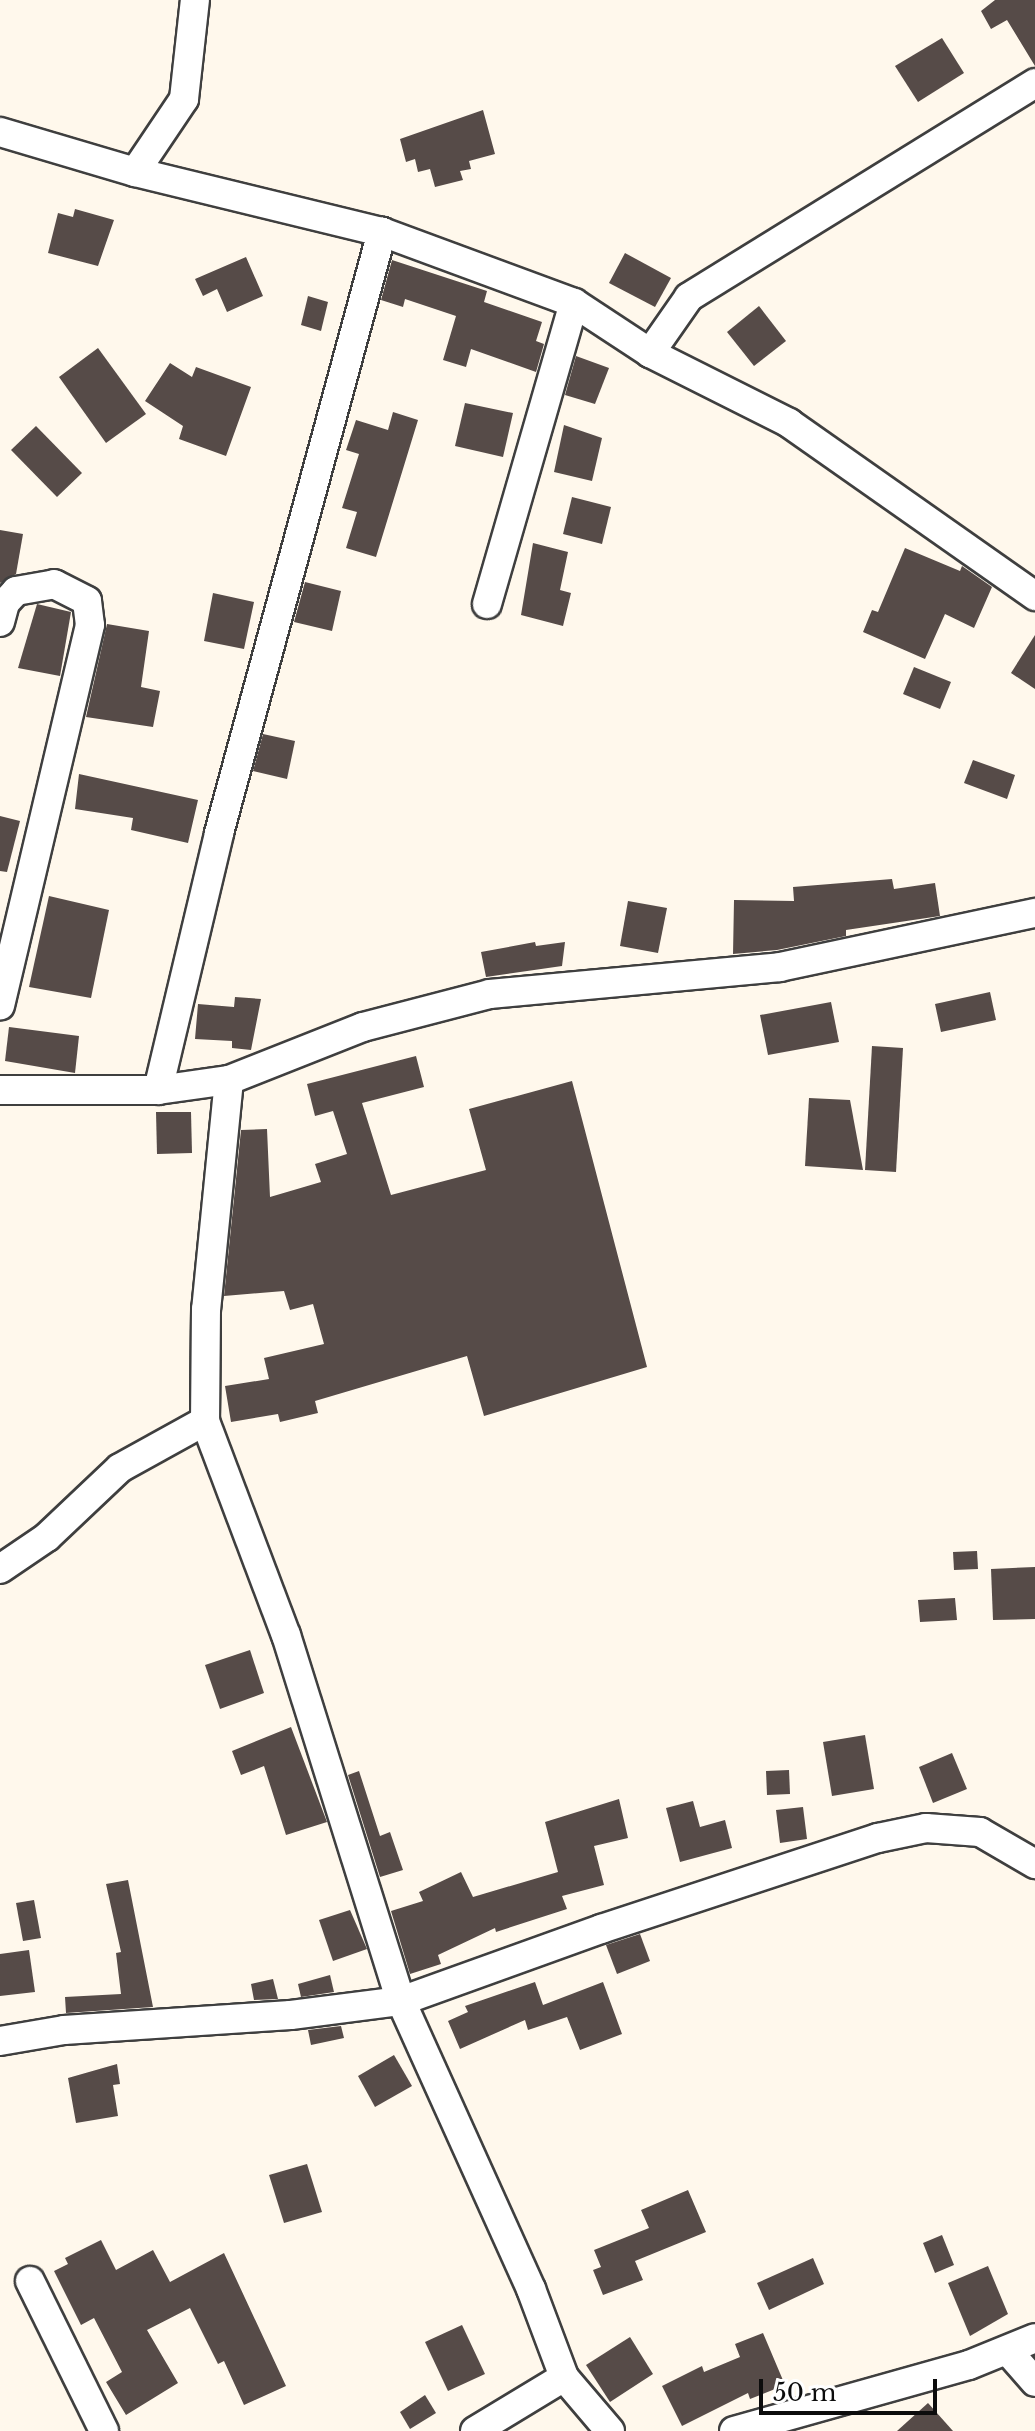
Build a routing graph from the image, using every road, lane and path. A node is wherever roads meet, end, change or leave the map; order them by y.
1 (195, 0) edge
2 (1035, 83) edge
3 (0, 132) edge
4 (135, 172) junction
5 (382, 232) junction
6 (574, 303) junction
7 (650, 353) junction
8 (1035, 596) edge
9 (487, 604) dead end
10 (0, 622) edge
11 (1035, 913) edge
12 (0, 1005) edge
13 (229, 1080) junction
14 (0, 1090) edge
15 (158, 1090) junction
16 (205, 1421) junction
17 (0, 1569) edge
18 (1035, 1863) edge
19 (401, 2001) junction
20 (0, 2041) edge
21 (30, 2281) dead end
22 (1035, 2338) edge
23 (1008, 2351) junction
24 (564, 2377) junction
25 (1035, 2382) edge
26 (104, 2431) edge
27 (475, 2431) edge
28 (610, 2431) edge
29 (734, 2431) edge

1 - 4 street
2 - 7 street
3 - 4 street
4 - 5 street
5 - 6 street
5 - 15 street
6 - 7 street
6 - 9 street
7 - 8 street
10 - 12 street
11 - 13 street
13 - 15 street
13 - 16 street
14 - 15 street
16 - 17 street
16 - 19 street
18 - 19 street
19 - 20 street
19 - 24 street
21 - 26 street
22 - 23 street
23 - 25 street
23 - 29 street
24 - 27 street
24 - 28 street

